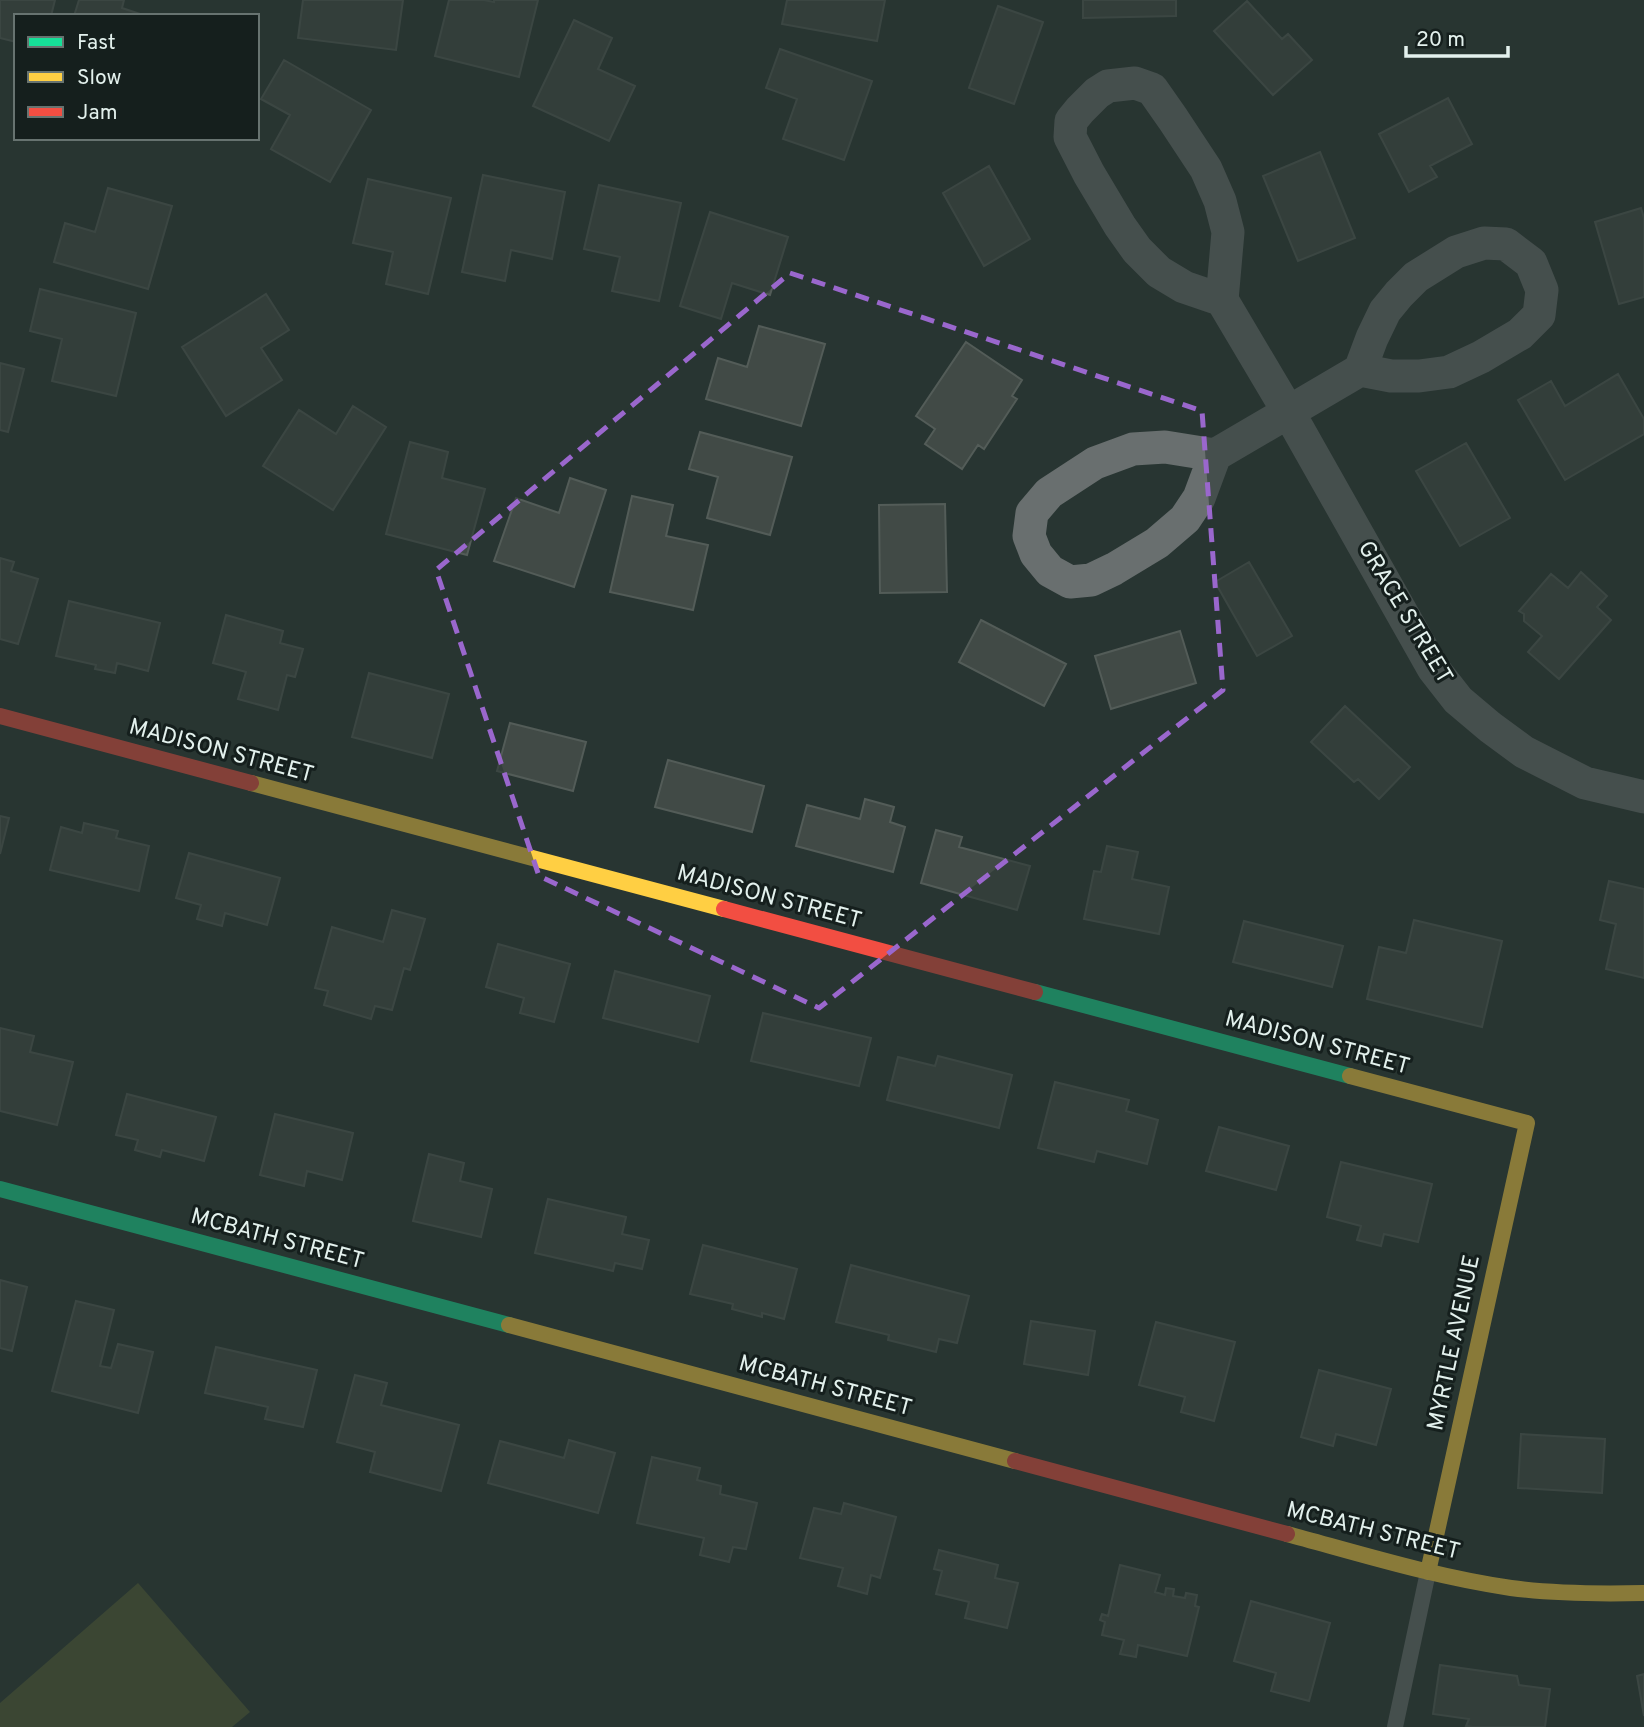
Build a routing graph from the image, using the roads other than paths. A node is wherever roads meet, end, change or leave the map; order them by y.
1 (1222, 300) junction
2 (1360, 370) junction
3 (1289, 413) junction
4 (1215, 455) junction
5 (0, 716) edge
6 (1644, 797) edge
7 (1527, 1123) joint
8 (0, 1189) edge
9 (1428, 1572) junction
10 (1644, 1593) edge
11 (1395, 1727) edge

1 - 1 street
1 - 3 street, GRACE STREET
2 - 2 street
2 - 3 street
3 - 4 street
3 - 6 street, GRACE STREET
4 - 4 street
5 - 7 street, MADISON STREET
7 - 9 street, MYRTLE AVENUE
8 - 9 street, MCBATH STREET
9 - 10 street, MCBATH STREET
9 - 11 lane

